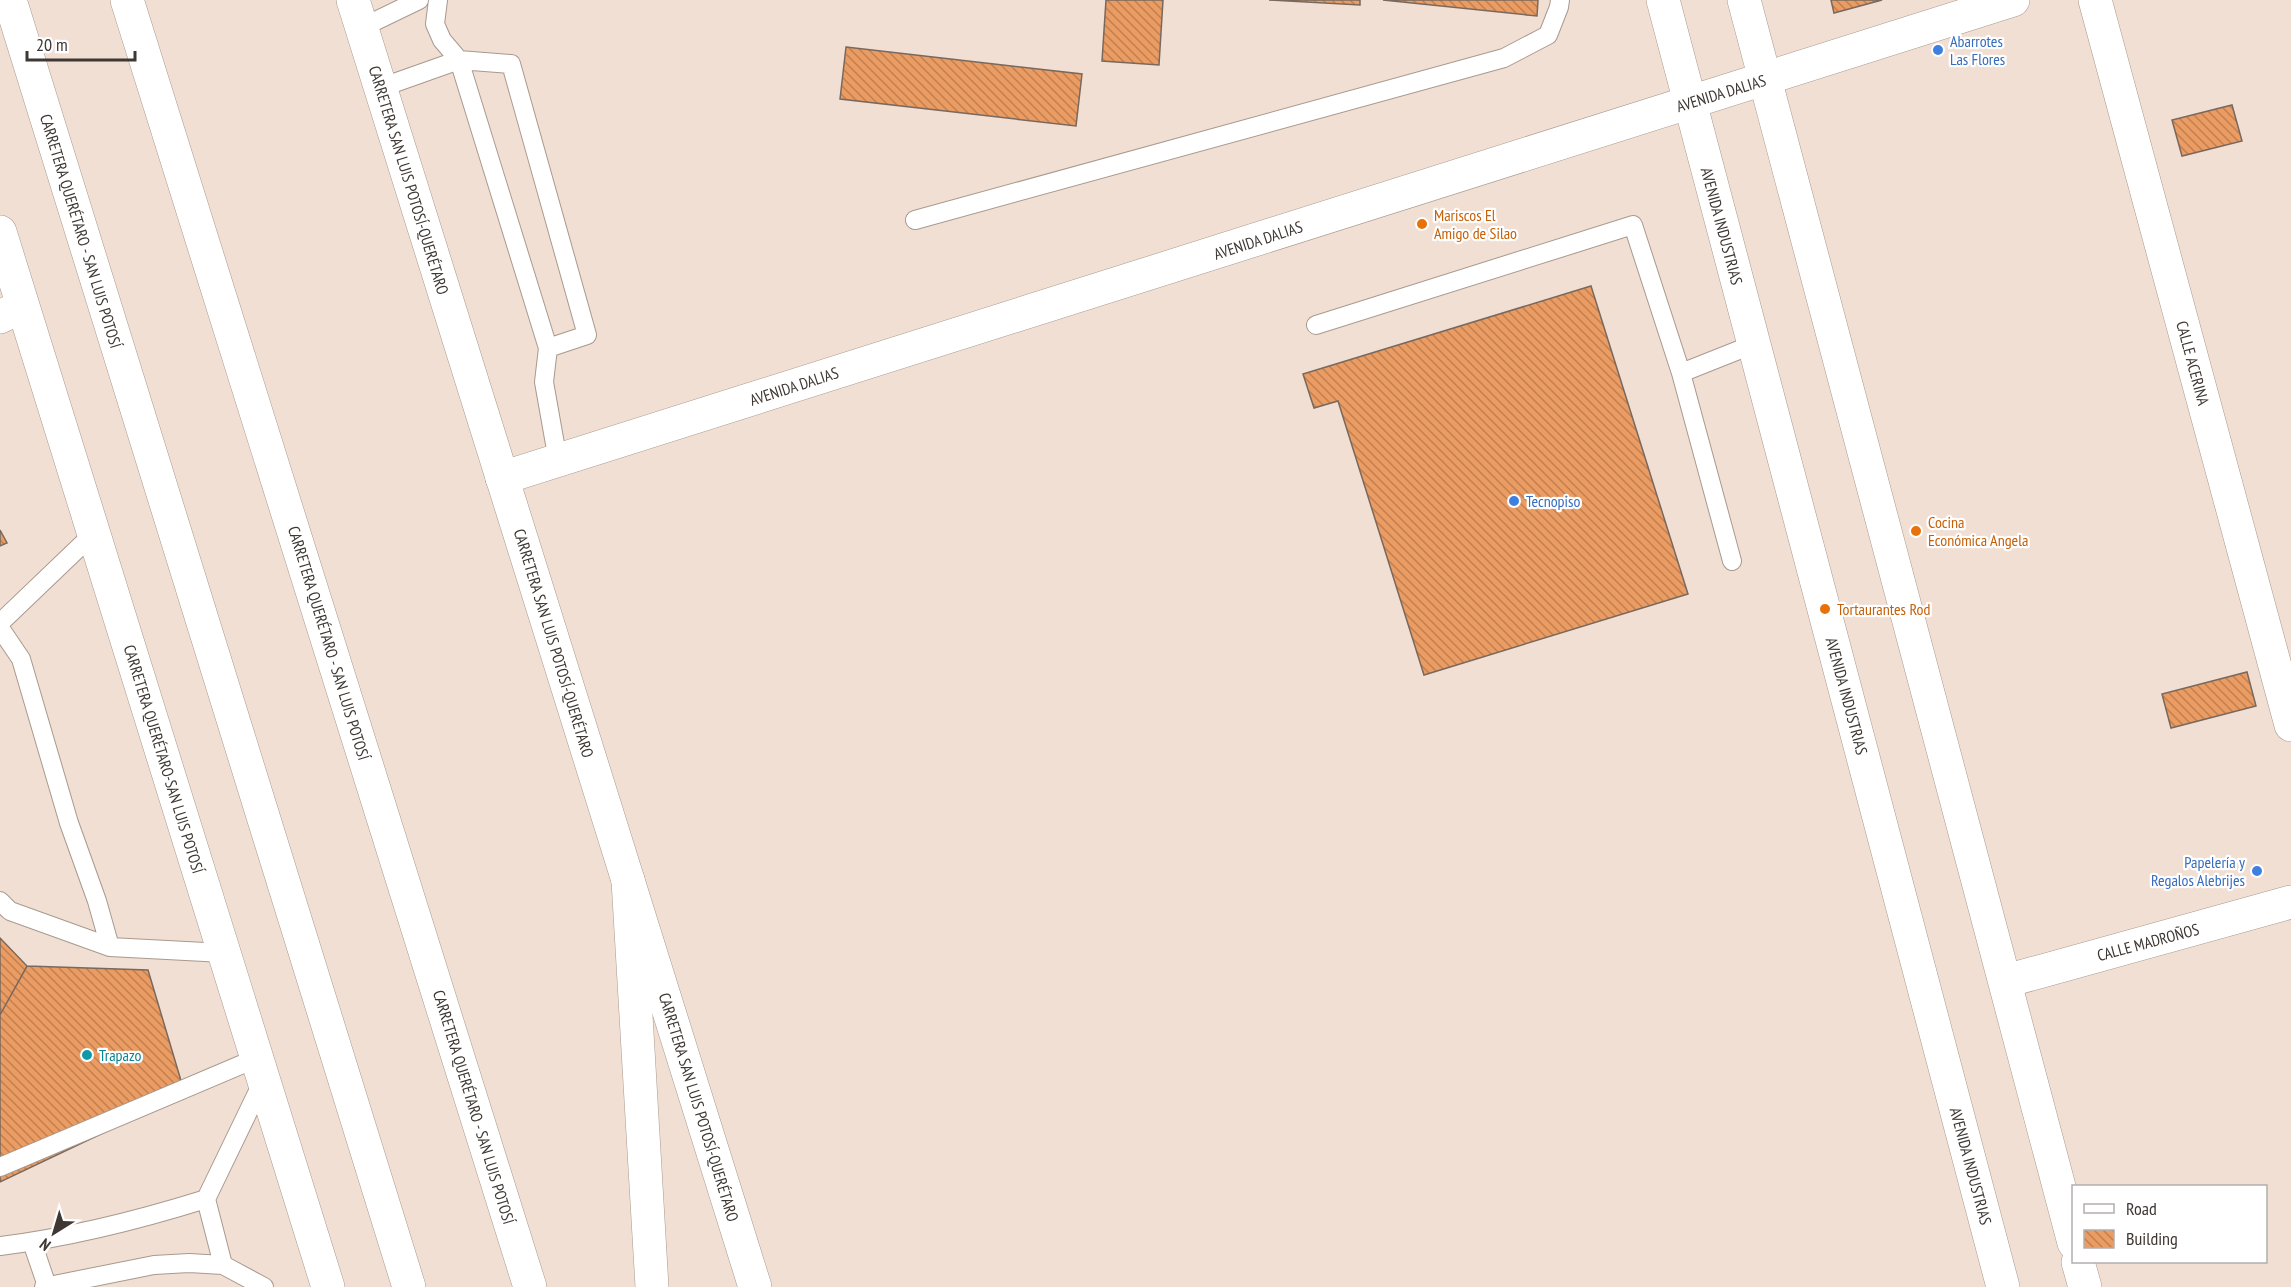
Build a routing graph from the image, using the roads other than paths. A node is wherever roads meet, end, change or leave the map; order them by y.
1 (10, 0) edge
2 (127, 0) edge
3 (419, 0) edge
4 (438, 0) edge
5 (1560, 0) edge
6 (1663, 0) edge
7 (1744, 0) edge
8 (2013, 0) edge
9 (2095, 0) edge
10 (357, 14) edge
11 (459, 60) junction
12 (1765, 80) junction
13 (380, 88) junction
14 (1689, 104) junction
15 (915, 220) dead end
16 (0, 232) edge
17 (11, 312) edge
18 (1316, 324) dead end
19 (1754, 345) junction
20 (548, 348) junction
21 (1682, 373) junction
22 (558, 460) junction
23 (502, 478) junction
24 (93, 534) junction
25 (1732, 561) dead end
26 (0, 623) edge
27 (0, 628) edge
28 (2291, 725) edge
29 (628, 880) junction
30 (0, 900) edge
31 (2291, 902) edge
32 (110, 947) junction
33 (224, 953) junction
34 (2006, 981) junction
35 (260, 1069) junction
36 (0, 1167) edge
37 (206, 1199) junction
38 (2072, 1239) edge
39 (32, 1242) junction
40 (0, 1246) edge
41 (2078, 1263) edge
42 (223, 1265) junction
43 (45, 1287) edge
44 (264, 1287) edge
45 (328, 1287) edge
46 (409, 1287) edge
47 (530, 1287) edge
48 (652, 1287) edge
49 (755, 1287) edge
50 (2003, 1287) edge
51 (2085, 1287) edge

1 - 46 main road, CARRETERA QUERÉTARO - SAN LUIS POTOSÍ
2 - 47 main road, CARRETERA QUERÉTARO - SAN LUIS POTOSÍ
3 - 10 lane
4 - 11 lane
5 - 15 lane
6 - 14 main road, AVENIDA INDUSTRIAS
7 - 12 main road
8 - 12 main road, AVENIDA DALIAS
9 - 28 main road, CALLE ACERINA
10 - 13 main road, CARRETERA SAN LUIS POTOSÍ-QUERÉTARO
11 - 13 lane
11 - 20 lane
11 - 20 lane
12 - 14 main road, AVENIDA DALIAS
12 - 34 main road
13 - 23 main road, CARRETERA SAN LUIS POTOSÍ-QUERÉTARO
14 - 19 main road, AVENIDA INDUSTRIAS
14 - 22 main road, AVENIDA DALIAS
16 - 17 main road, CARRETERA QUERÉTARO-SAN LUIS POTOSÍ
17 - 24 main road, CARRETERA QUERÉTARO-SAN LUIS POTOSÍ
18 - 21 lane
19 - 21 lane
19 - 50 main road, AVENIDA INDUSTRIAS
20 - 22 lane
21 - 25 lane
22 - 23 main road, AVENIDA DALIAS
23 - 29 main road, CARRETERA SAN LUIS POTOSÍ-QUERÉTARO
24 - 26 lane
24 - 33 main road, CARRETERA QUERÉTARO-SAN LUIS POTOSÍ
27 - 32 lane
29 - 48 main road
29 - 49 main road, CARRETERA SAN LUIS POTOSÍ-QUERÉTARO
30 - 32 lane
31 - 34 main road, CALLE MADROÑOS
32 - 33 lane
33 - 35 main road, CARRETERA QUERÉTARO-SAN LUIS POTOSÍ
34 - 38 main road
35 - 36 lane
35 - 37 lane
35 - 45 main road, CARRETERA QUERÉTARO-SAN LUIS POTOSÍ
37 - 39 lane
37 - 42 lane
39 - 40 lane
39 - 43 lane
41 - 51 main road
42 - 43 lane
42 - 44 lane

